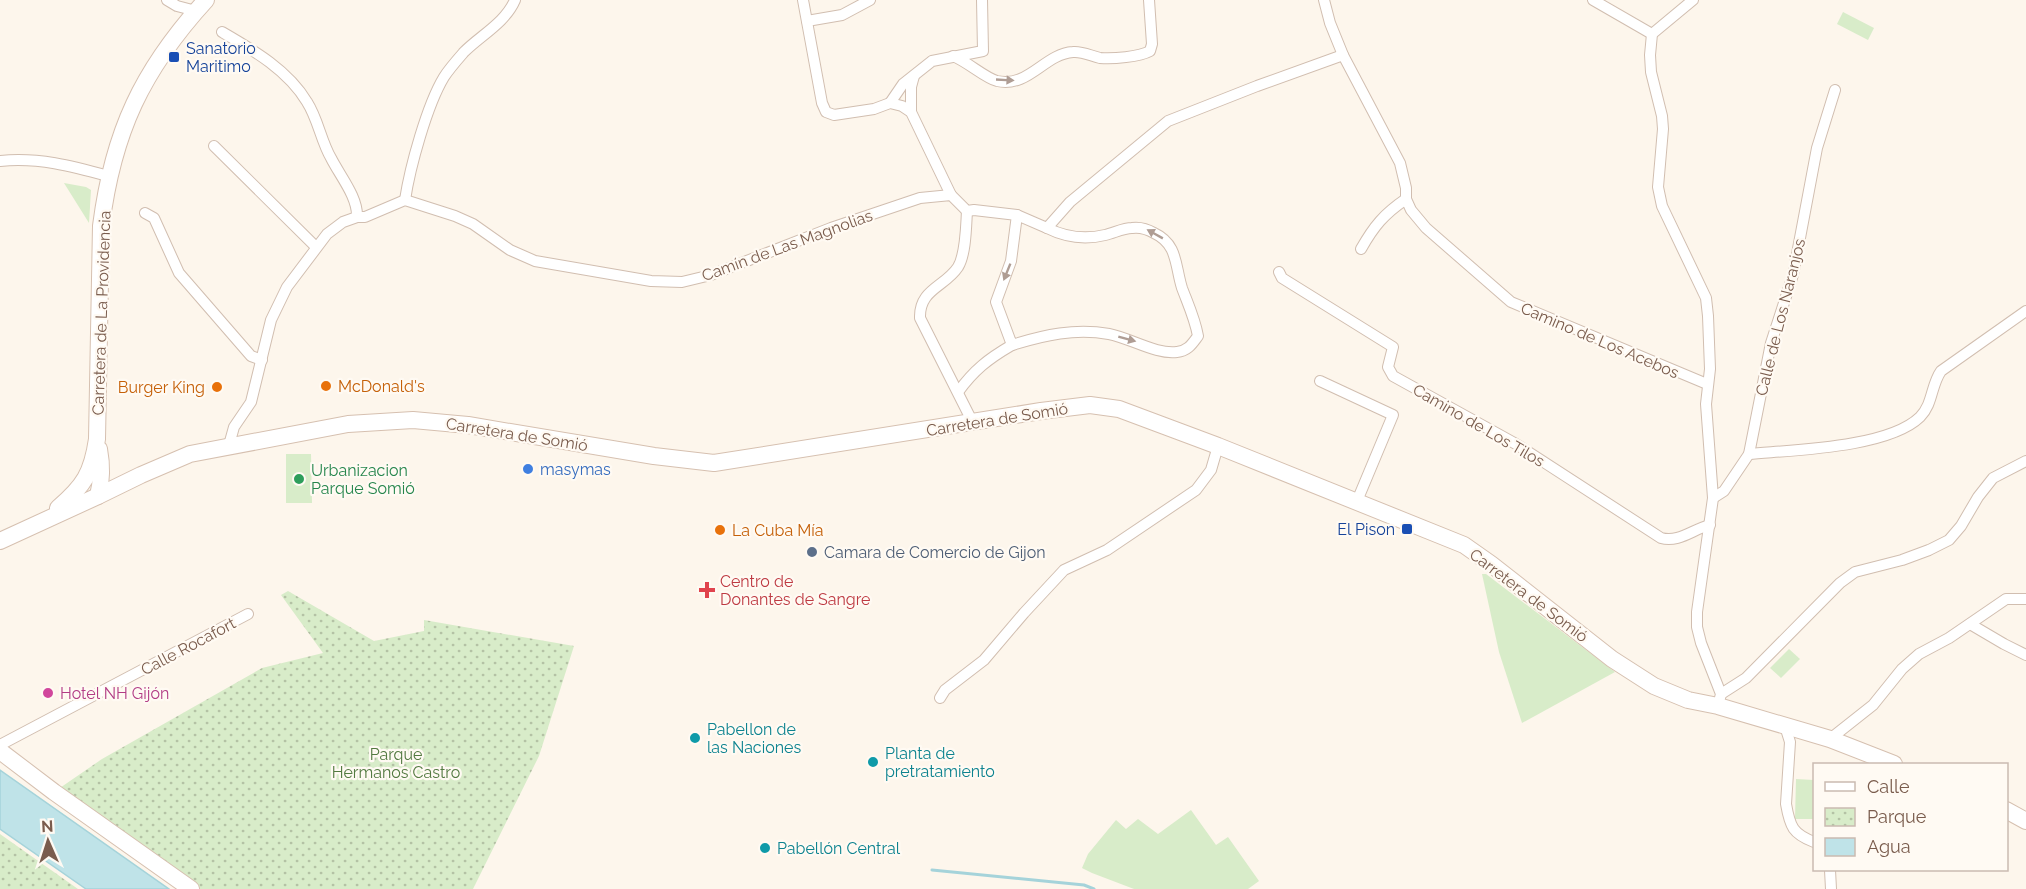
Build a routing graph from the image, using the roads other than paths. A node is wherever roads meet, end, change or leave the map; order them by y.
1 (167, 0) edge
2 (514, 0) edge
3 (803, 0) edge
4 (870, 0) edge
5 (982, 0) edge
6 (1149, 0) edge
7 (1324, 0) edge
8 (1593, 0) edge
9 (1693, 0) edge
10 (201, 6) edge
11 (807, 21) junction
12 (222, 32) dead end
13 (1653, 34) junction
14 (983, 51) junction
15 (1343, 55) junction
16 (953, 57) junction
17 (985, 74) junction
18 (914, 76) junction
19 (1835, 90) dead end
20 (890, 103) junction
21 (911, 112) junction
22 (214, 146) dead end
23 (0, 161) edge
24 (108, 176) junction
25 (951, 195) junction
26 (1406, 199) junction
27 (405, 200) junction
28 (967, 211) junction
29 (145, 213) dead end
30 (1017, 215) junction
31 (357, 217) junction
32 (1047, 228) junction
33 (316, 247) junction
34 (1361, 249) dead end
35 (1279, 272) dead end
36 (2026, 311) edge
37 (1012, 345) junction
38 (262, 360) junction
39 (1320, 381) dead end
40 (1707, 384) junction
41 (958, 392) junction
42 (974, 423) junction
43 (229, 445) junction
44 (1218, 446) junction
45 (1749, 454) junction
46 (98, 461) junction
47 (2026, 461) edge
48 (141, 475) junction
49 (98, 496) junction
50 (1713, 498) junction
51 (1357, 501) junction
52 (38, 523) junction
53 (1710, 525) junction
54 (0, 539) edge
55 (2026, 599) edge
56 (248, 614) dead end
57 (1970, 624) junction
58 (2026, 655) edge
59 (940, 698) dead end
60 (1720, 700) junction
61 (1785, 726) junction
62 (1830, 739) junction
63 (0, 745) edge
64 (0, 751) edge
65 (1889, 763) edge
66 (2008, 811) edge
67 (2026, 821) edge
68 (1813, 841) edge
69 (1830, 871) edge
70 (191, 889) edge
71 (1831, 889) edge

1 - 10 street
2 - 27 street
3 - 11 street
4 - 11 street
5 - 14 street
17 -> 6 street
7 - 15 street, Camino de Los Acebos
8 - 13 street
9 - 13 street
10 - 24 street, Carretera de La Providencia
11 - 20 street
12 - 31 street
13 - 40 street
14 - 16 street
14 - 17 street
15 - 26 street, Camino de Los Acebos
15 - 32 street
16 - 17 street
16 - 18 street
18 - 20 street
18 - 21 street
19 - 45 street, Calle de Los Naranjos
20 - 21 street
21 - 25 street
22 - 33 street
23 - 24 street
24 - 46 street, Carretera de La Providencia
25 - 27 street, Camín de Las Magnolias
25 - 28 street
26 - 34 street
26 - 40 street, Camino de Los Acebos
27 - 31 street
28 - 30 street
28 - 41 street
29 - 38 street
30 - 32 street
30 -> 37 street
31 - 33 street
37 -> 32 street
33 - 38 street
35 - 53 street, Camino de Los Tilos
36 - 45 street
37 - 41 street
38 - 43 street
39 - 51 street
40 - 50 street
41 - 42 street
42 - 43 street, Carretera de Somió
42 - 44 street, Carretera de Somió
43 - 48 street, Carretera de Somió
44 - 51 street, Carretera de Somió
44 - 59 street
45 - 50 street, Calle de Los Naranjos
46 - 48 street
46 - 49 street, Carretera de La Providencia
46 - 52 street, Carretera de La Providencia
47 - 60 street
48 - 49 street, Carretera de Somió
49 - 52 street, Carretera de Somió
50 - 53 street
51 - 60 street, Carretera de Somió
52 - 54 street, Carretera de Somió
53 - 60 street
55 - 57 street
56 - 63 street, Calle Rocafort
57 - 58 street
57 - 62 street
60 - 61 street, Carretera de Somió
61 - 62 street, Carretera de Somió
61 - 68 street
62 - 65 street, Carretera de Somió
64 - 70 street
66 - 67 street
69 - 71 street

